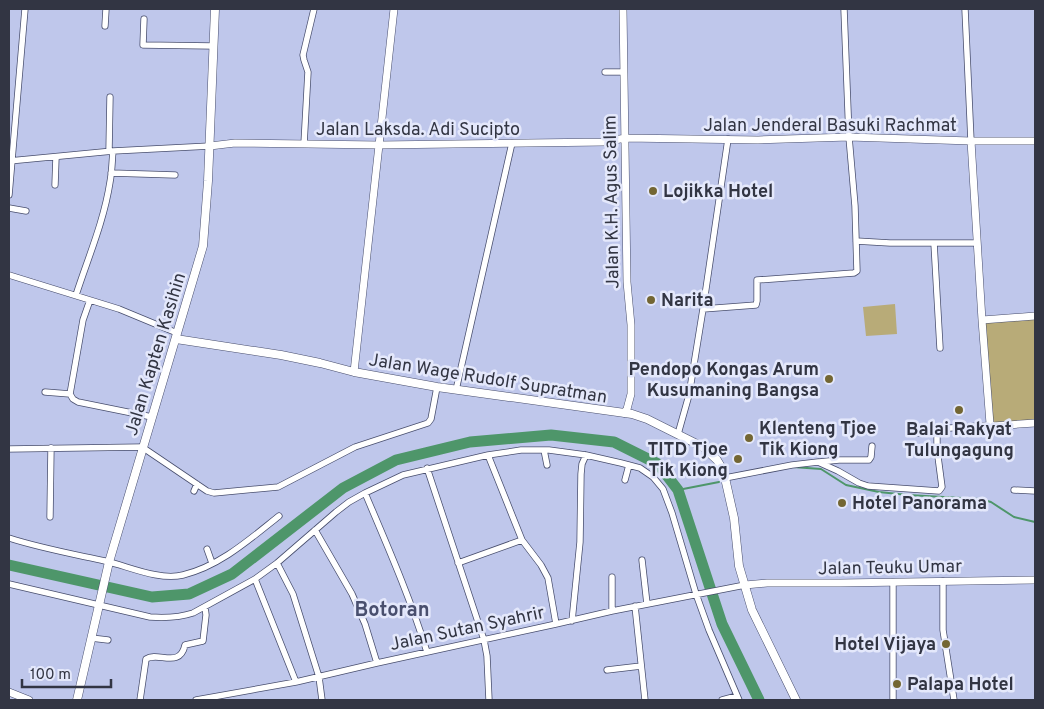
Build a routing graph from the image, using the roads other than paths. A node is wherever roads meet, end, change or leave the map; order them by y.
1 (25, 9) edge
2 (106, 9) edge
3 (215, 9) edge
4 (314, 9) edge
5 (394, 9) edge
6 (623, 9) edge
7 (844, 9) edge
8 (965, 9) edge
9 (144, 19) dead end
10 (104, 26) dead end
11 (214, 46) junction
12 (606, 72) dead end
13 (624, 72) junction
14 (110, 96) dead end
15 (12, 128) edge
16 (849, 137) junction
17 (625, 138) junction
18 (728, 140) junction
19 (1035, 141) edge
20 (971, 142) junction
21 (512, 143) junction
22 (304, 144) junction
23 (379, 145) junction
24 (210, 146) junction
25 (111, 151) junction
26 (56, 157) junction
27 (10, 161) edge
28 (111, 173) junction
29 (175, 175) dead end
30 (55, 185) dead end
31 (9, 194) edge
32 (9, 208) edge
33 (26, 211) dead end
34 (856, 240) junction
35 (934, 243) junction
36 (977, 243) junction
37 (9, 275) edge
38 (76, 295) junction
39 (90, 300) junction
40 (704, 309) junction
41 (1035, 316) edge
42 (982, 320) junction
43 (176, 336) junction
44 (940, 348) dead end
45 (354, 372) junction
46 (437, 387) junction
47 (456, 390) junction
48 (45, 392) dead end
49 (70, 394) junction
50 (624, 414) junction
51 (152, 417) junction
52 (1035, 423) edge
53 (991, 426) junction
54 (918, 432) dead end
55 (936, 432) junction
56 (678, 434) junction
57 (872, 446) dead end
58 (142, 447) junction
59 (9, 448) edge
60 (52, 448) junction
61 (544, 450) junction
62 (488, 455) junction
63 (586, 455) junction
64 (818, 462) junction
65 (547, 465) dead end
66 (629, 465) junction
67 (427, 468) junction
68 (725, 478) junction
69 (625, 480) dead end
70 (197, 484) junction
71 (1014, 490) dead end
72 (1035, 491) edge
73 (194, 492) dead end
74 (365, 493) junction
75 (280, 516) dead end
76 (50, 517) dead end
77 (315, 530) junction
78 (9, 538) edge
79 (522, 540) junction
80 (207, 549) dead end
81 (642, 560) dead end
82 (109, 563) junction
83 (212, 563) junction
84 (276, 563) junction
85 (458, 563) junction
86 (612, 577) dead end
87 (255, 579) junction
88 (1035, 580) edge
89 (943, 581) junction
90 (893, 582) junction
91 (9, 584) edge
92 (745, 585) junction
93 (697, 594) junction
94 (99, 602) junction
95 (647, 604) junction
96 (635, 606) junction
97 (205, 607) junction
98 (612, 611) junction
99 (572, 621) junction
100 (556, 624) junction
101 (91, 638) junction
102 (108, 640) dead end
103 (484, 640) junction
104 (427, 652) junction
105 (377, 663) junction
106 (641, 666) junction
107 (607, 670) dead end
108 (319, 677) junction
109 (296, 682) junction
110 (9, 692) edge
111 (738, 698) edge
112 (214, 699) edge
113 (26, 700) edge
114 (77, 700) edge
115 (140, 700) edge
116 (196, 700) edge
117 (322, 700) edge
118 (489, 700) edge
119 (645, 700) edge
120 (722, 700) edge
121 (796, 700) edge
122 (893, 700) edge
123 (954, 700) edge

1 - 15 street
2 - 10 street
3 - 11 main road, Jalan Kapten Kasihin
4 - 22 street
5 - 23 street
6 - 13 street, Jalan K.H. Agus Salim
7 - 16 street
8 - 20 street
9 - 11 street
11 - 24 main road, Jalan Kapten Kasihin
12 - 13 street
13 - 17 street, Jalan K.H. Agus Salim
14 - 25 street
15 - 27 street
16 - 18 street, Jalan Jenderal Basuki Rachmat
16 - 20 street, Jalan Jenderal Basuki Rachmat
16 - 34 street
17 - 18 street, Jalan Jenderal Basuki Rachmat
17 - 21 street, Jalan Laksda. Adi Sucipto
17 - 50 street, Jalan K.H. Agus Salim
18 - 40 street
19 - 20 street, Jalan Jenderal Basuki Rachmat
20 - 36 street
21 - 23 street, Jalan Laksda. Adi Sucipto
21 - 47 street
22 - 23 street, Jalan Laksda. Adi Sucipto
22 - 24 street, Jalan Laksda. Adi Sucipto
23 - 45 street
24 - 25 street
24 - 43 main road, Jalan Kapten Kasihin
25 - 26 street
25 - 28 street
26 - 27 street
26 - 30 street
27 - 31 street
28 - 29 street
28 - 38 street
32 - 33 street
34 - 35 street
34 - 40 street
35 - 36 street
35 - 44 street
36 - 42 street
37 - 38 street
38 - 39 street
39 - 43 street
39 - 49 street
40 - 56 street
41 - 42 street
42 - 53 street
43 - 45 main road, Jalan Wage Rudolf Supratman
43 - 51 main road, Jalan Kapten Kasihin
45 - 46 main road, Jalan Wage Rudolf Supratman
46 - 47 main road, Jalan Wage Rudolf Supratman
46 - 70 street
47 - 50 main road, Jalan Wage Rudolf Supratman
48 - 49 street
49 - 51 street
50 - 56 main road, Jalan Wage Rudolf Supratman
51 - 58 main road, Jalan Kapten Kasihin
52 - 53 street
53 - 55 street
54 - 55 street
55 - 64 street
56 - 68 main road, Jalan Wage Rudolf Supratman
57 - 64 street
58 - 60 street
58 - 70 street
58 - 82 main road, Jalan Kapten Kasihin
59 - 60 street
60 - 76 street
61 - 62 street
61 - 63 street
61 - 65 street
62 - 67 street
62 - 79 street
63 - 66 street
63 - 99 street
64 - 68 street
66 - 69 street
66 - 93 street
67 - 74 street
67 - 85 street
68 - 92 main road, Jalan Wage Rudolf Supratman
70 - 73 street
71 - 72 street
74 - 77 street
74 - 104 street
75 - 83 street
77 - 84 street
77 - 105 street
78 - 82 street
79 - 85 street
79 - 100 street
80 - 83 street
81 - 95 street
82 - 83 street
82 - 94 main road, Jalan Kapten Kasihin
84 - 87 street
84 - 108 street
85 - 103 street
86 - 98 street
87 - 97 street
87 - 109 street
88 - 89 street, Jalan Teuku Umar
89 - 90 street, Jalan Teuku Umar
89 - 123 street
90 - 92 street, Jalan Teuku Umar
90 - 122 street
91 - 94 street
92 - 93 street, Jalan Sutan Syahrir
92 - 121 main road, Jalan Wage Rudolf Supratman
93 - 95 street, Jalan Sutan Syahrir
93 - 111 street
94 - 97 street
94 - 101 main road, Jalan Kapten Kasihin
95 - 96 street, Jalan Sutan Syahrir
96 - 98 street, Jalan Sutan Syahrir
96 - 106 street
97 - 115 street
98 - 99 street, Jalan Sutan Syahrir
99 - 100 street, Jalan Sutan Syahrir
100 - 103 street, Jalan Sutan Syahrir
101 - 102 street
101 - 114 main road, Jalan Kapten Kasihin
103 - 104 street, Jalan Sutan Syahrir
103 - 118 street
104 - 105 street, Jalan Sutan Syahrir
105 - 108 street, Jalan Sutan Syahrir
106 - 107 street
106 - 119 street
108 - 109 street, Jalan Sutan Syahrir
108 - 117 street
109 - 112 street, Jalan Sutan Syahrir
110 - 113 street
111 - 120 street
112 - 116 street, Jalan Sutan Syahrir

